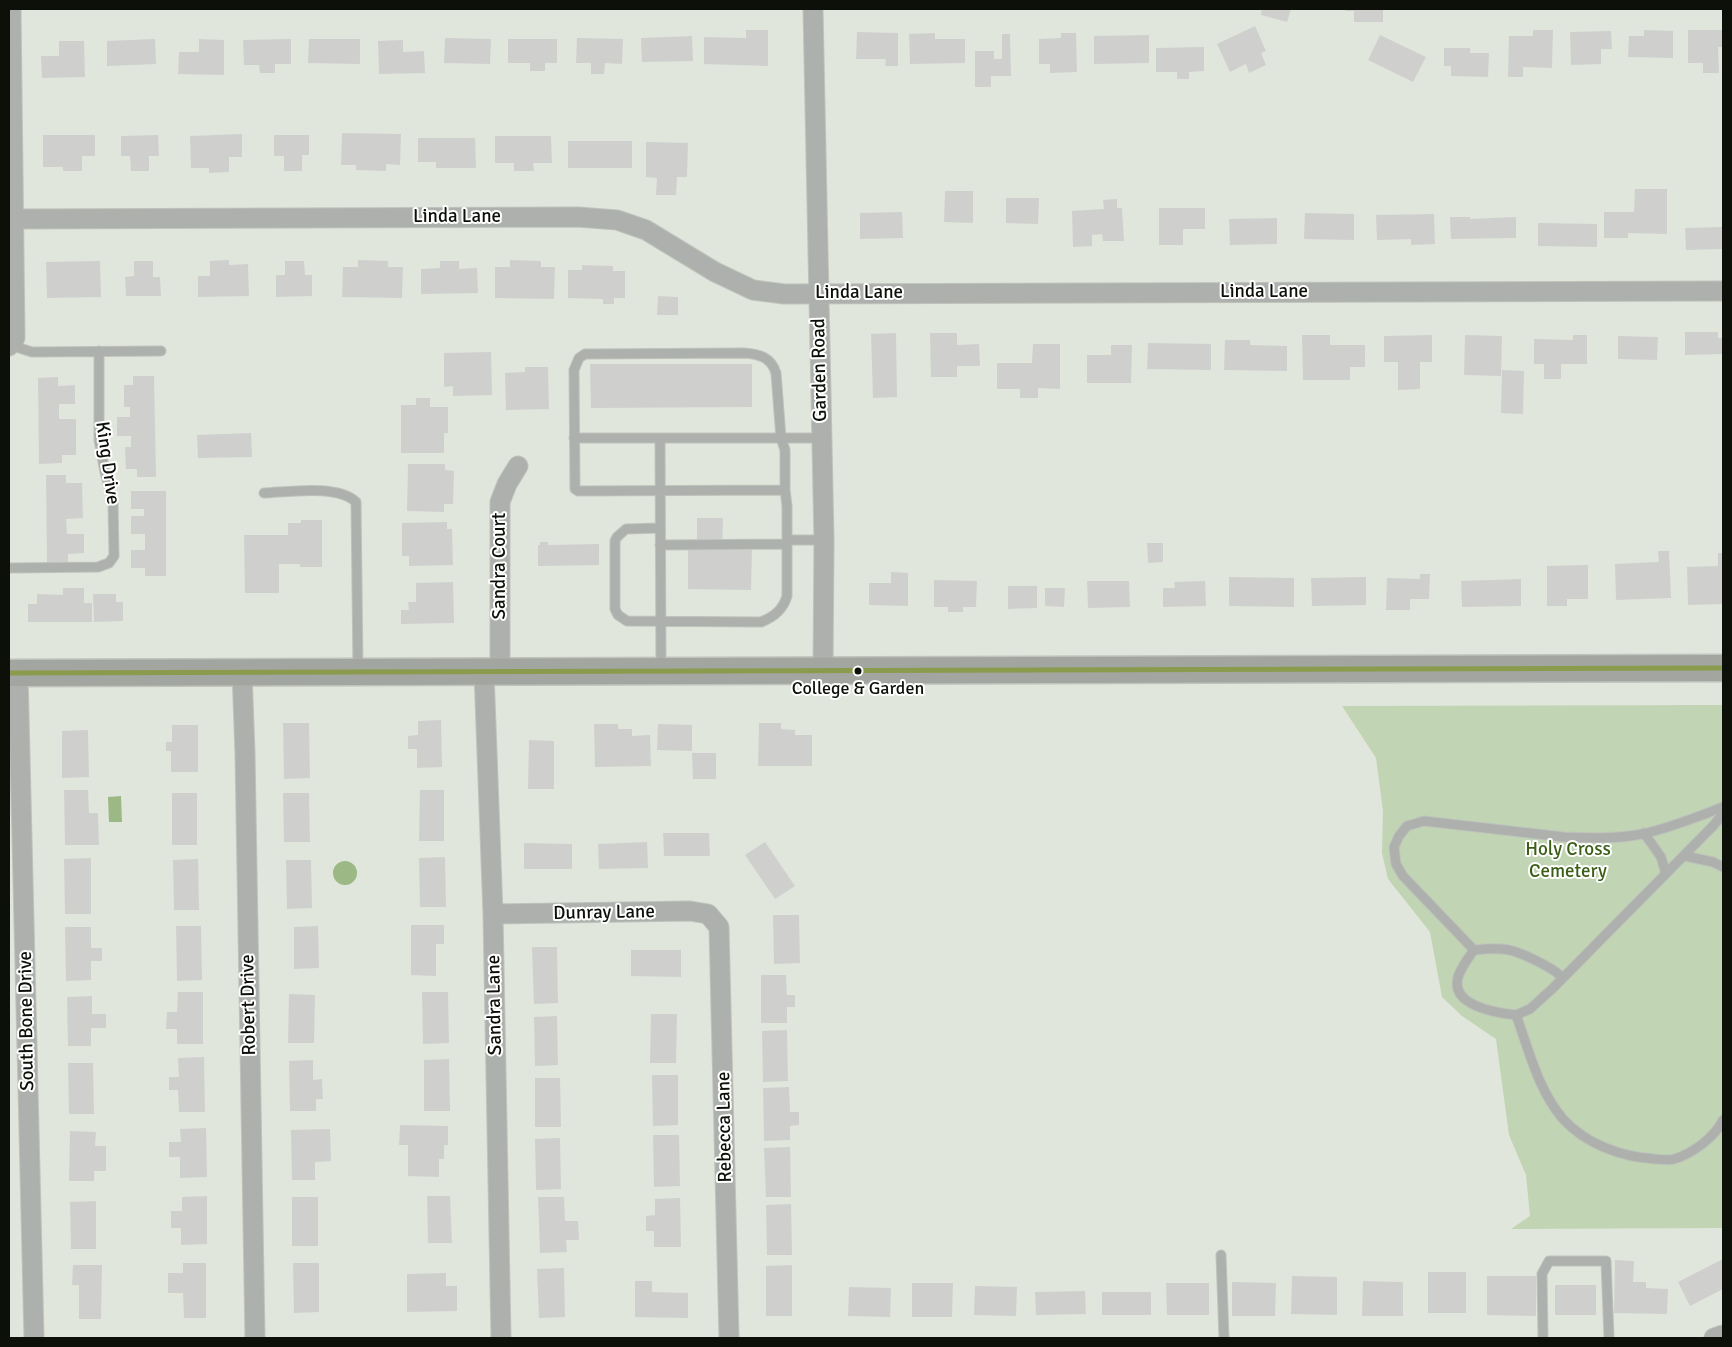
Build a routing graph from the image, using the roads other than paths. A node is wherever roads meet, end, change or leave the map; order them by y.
1 (11, 9) edge
2 (813, 9) edge
3 (13, 219) junction
4 (1723, 291) edge
5 (819, 293) junction
6 (9, 346) edge
7 (99, 351) junction
8 (160, 351) dead end
9 (574, 438) junction
10 (660, 438) junction
11 (781, 438) junction
12 (822, 438) junction
13 (518, 466) dead end
14 (785, 490) junction
15 (660, 491) junction
16 (264, 493) dead end
17 (660, 528) junction
18 (824, 540) junction
19 (787, 542) junction
20 (660, 545) junction
21 (9, 568) edge
22 (661, 621) junction
23 (1723, 668) edge
24 (660, 670) junction
25 (823, 670) junction
26 (242, 672) junction
27 (358, 672) junction
28 (492, 672) junction
29 (13, 673) edge
30 (1723, 807) edge
31 (1723, 814) edge
32 (1644, 833) junction
33 (1685, 856) junction
34 (1723, 867) edge
35 (1666, 874) junction
36 (493, 914) junction
37 (712, 918) joint
38 (1474, 950) junction
39 (1563, 978) junction
40 (1516, 1015) junction
41 (1723, 1120) edge
42 (1221, 1255) dead end
43 (1723, 1335) edge
44 (34, 1338) edge
45 (255, 1338) edge
46 (501, 1338) edge
47 (730, 1338) edge
48 (1224, 1338) edge
49 (1542, 1338) edge
50 (1609, 1338) edge
51 (1714, 1338) edge

1 - 3 street
2 - 5 street, Garden Road
3 - 5 street, Linda Lane
3 - 6 street
4 - 5 street, Linda Lane
5 - 12 street, Garden Road
6 - 7 lane
7 - 8 lane
7 - 21 lane, King Drive
9 - 10 lane
9 - 11 lane
9 - 15 lane
10 - 11 lane
10 - 15 lane
11 - 12 lane
11 - 14 lane
12 - 18 street, Garden Road
13 - 28 street, Sandra Court
14 - 15 lane
14 - 19 lane
15 - 17 lane
16 - 27 lane
17 - 20 lane
17 - 22 lane
18 - 19 lane
18 - 25 street, Garden Road
19 - 20 lane
19 - 22 lane
20 - 22 lane
22 - 24 lane
23 - 25 main road
24 - 25 main road
24 - 28 main road
26 - 27 main road
26 - 29 main road
26 - 45 street, Robert Drive
27 - 28 main road
28 - 36 street, Sandra Lane
29 - 44 street, South Bone Drive
30 - 32 lane
31 - 33 lane
32 - 35 lane
32 - 38 lane
33 - 34 lane
33 - 35 lane
35 - 39 lane
36 - 37 street, Dunray Lane
36 - 46 street, Sandra Lane
37 - 47 street, Rebecca Lane
38 - 39 lane
38 - 40 lane
39 - 40 lane
40 - 41 lane
42 - 48 lane
43 - 51 street
49 - 50 lane

